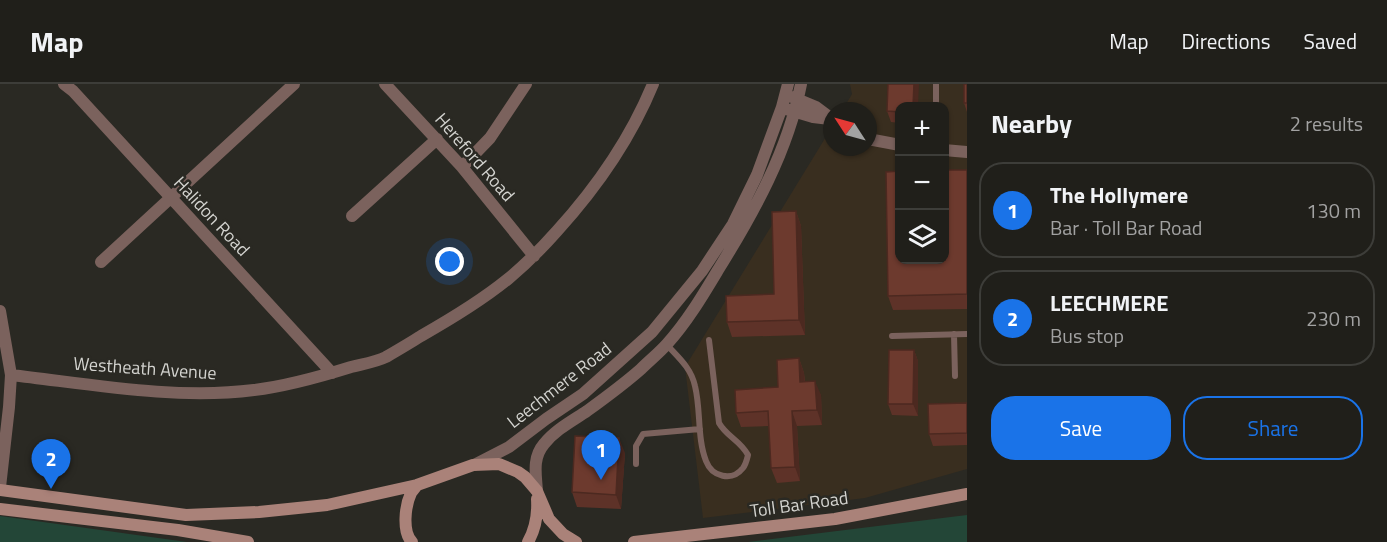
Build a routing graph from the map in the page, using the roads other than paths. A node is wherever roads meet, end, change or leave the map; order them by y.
1 (64, 84) edge
2 (294, 84) edge
3 (385, 84) edge
4 (526, 84) edge
5 (653, 84) edge
6 (801, 84) edge
7 (936, 84) edge
8 (787, 89) edge
9 (936, 102) edge
10 (791, 106) junction
11 (823, 112) edge
12 (437, 140) junction
13 (877, 141) edge
14 (895, 144) edge
15 (949, 150) edge
16 (967, 152) edge
17 (462, 167) junction
18 (170, 198) junction
19 (352, 216) dead end
20 (534, 256) junction
21 (101, 262) dead end
22 (0, 317) edge
23 (954, 334) junction
24 (967, 334) edge
25 (892, 336) dead end
26 (709, 340) dead end
27 (667, 345) junction
28 (332, 373) junction
29 (10, 375) junction
30 (955, 376) dead end
31 (700, 429) junction
32 (636, 464) dead end
33 (473, 465) junction
34 (417, 485) junction
35 (0, 488) edge
36 (537, 491) junction
37 (967, 494) edge
38 (0, 509) edge
39 (248, 542) edge
40 (412, 542) edge
41 (528, 542) edge
42 (576, 542) edge
43 (634, 542) edge

1 - 18 street, Halidon Road
2 - 18 street
3 - 12 street, Hereford Road
4 - 17 street
5 - 20 street, Westheath Avenue
6 - 10 street, Leechmere Road
7 - 9 lane
8 - 10 street, Leechmere Road
10 - 11 street
10 - 27 street, Leechmere Road
10 - 33 street, Leechmere Road
12 - 17 street, Hereford Road
12 - 19 street
13 - 14 street
15 - 16 street
17 - 20 street, Hereford Road
18 - 21 street
18 - 28 street, Halidon Road
20 - 28 street, Westheath Avenue
22 - 29 street
23 - 24 lane
23 - 25 lane
23 - 30 lane
26 - 31 lane
27 - 31 lane
27 - 36 street, Leechmere Road
28 - 29 street, Westheath Avenue
29 - 35 street
31 - 32 lane
33 - 34 main road, Leechmere Road
33 - 36 main road
34 - 35 main road, Leechmere Road
34 - 40 main road
36 - 41 main road, Leechmere Road
36 - 42 main road
37 - 43 main road, Toll Bar Road
38 - 39 main road

